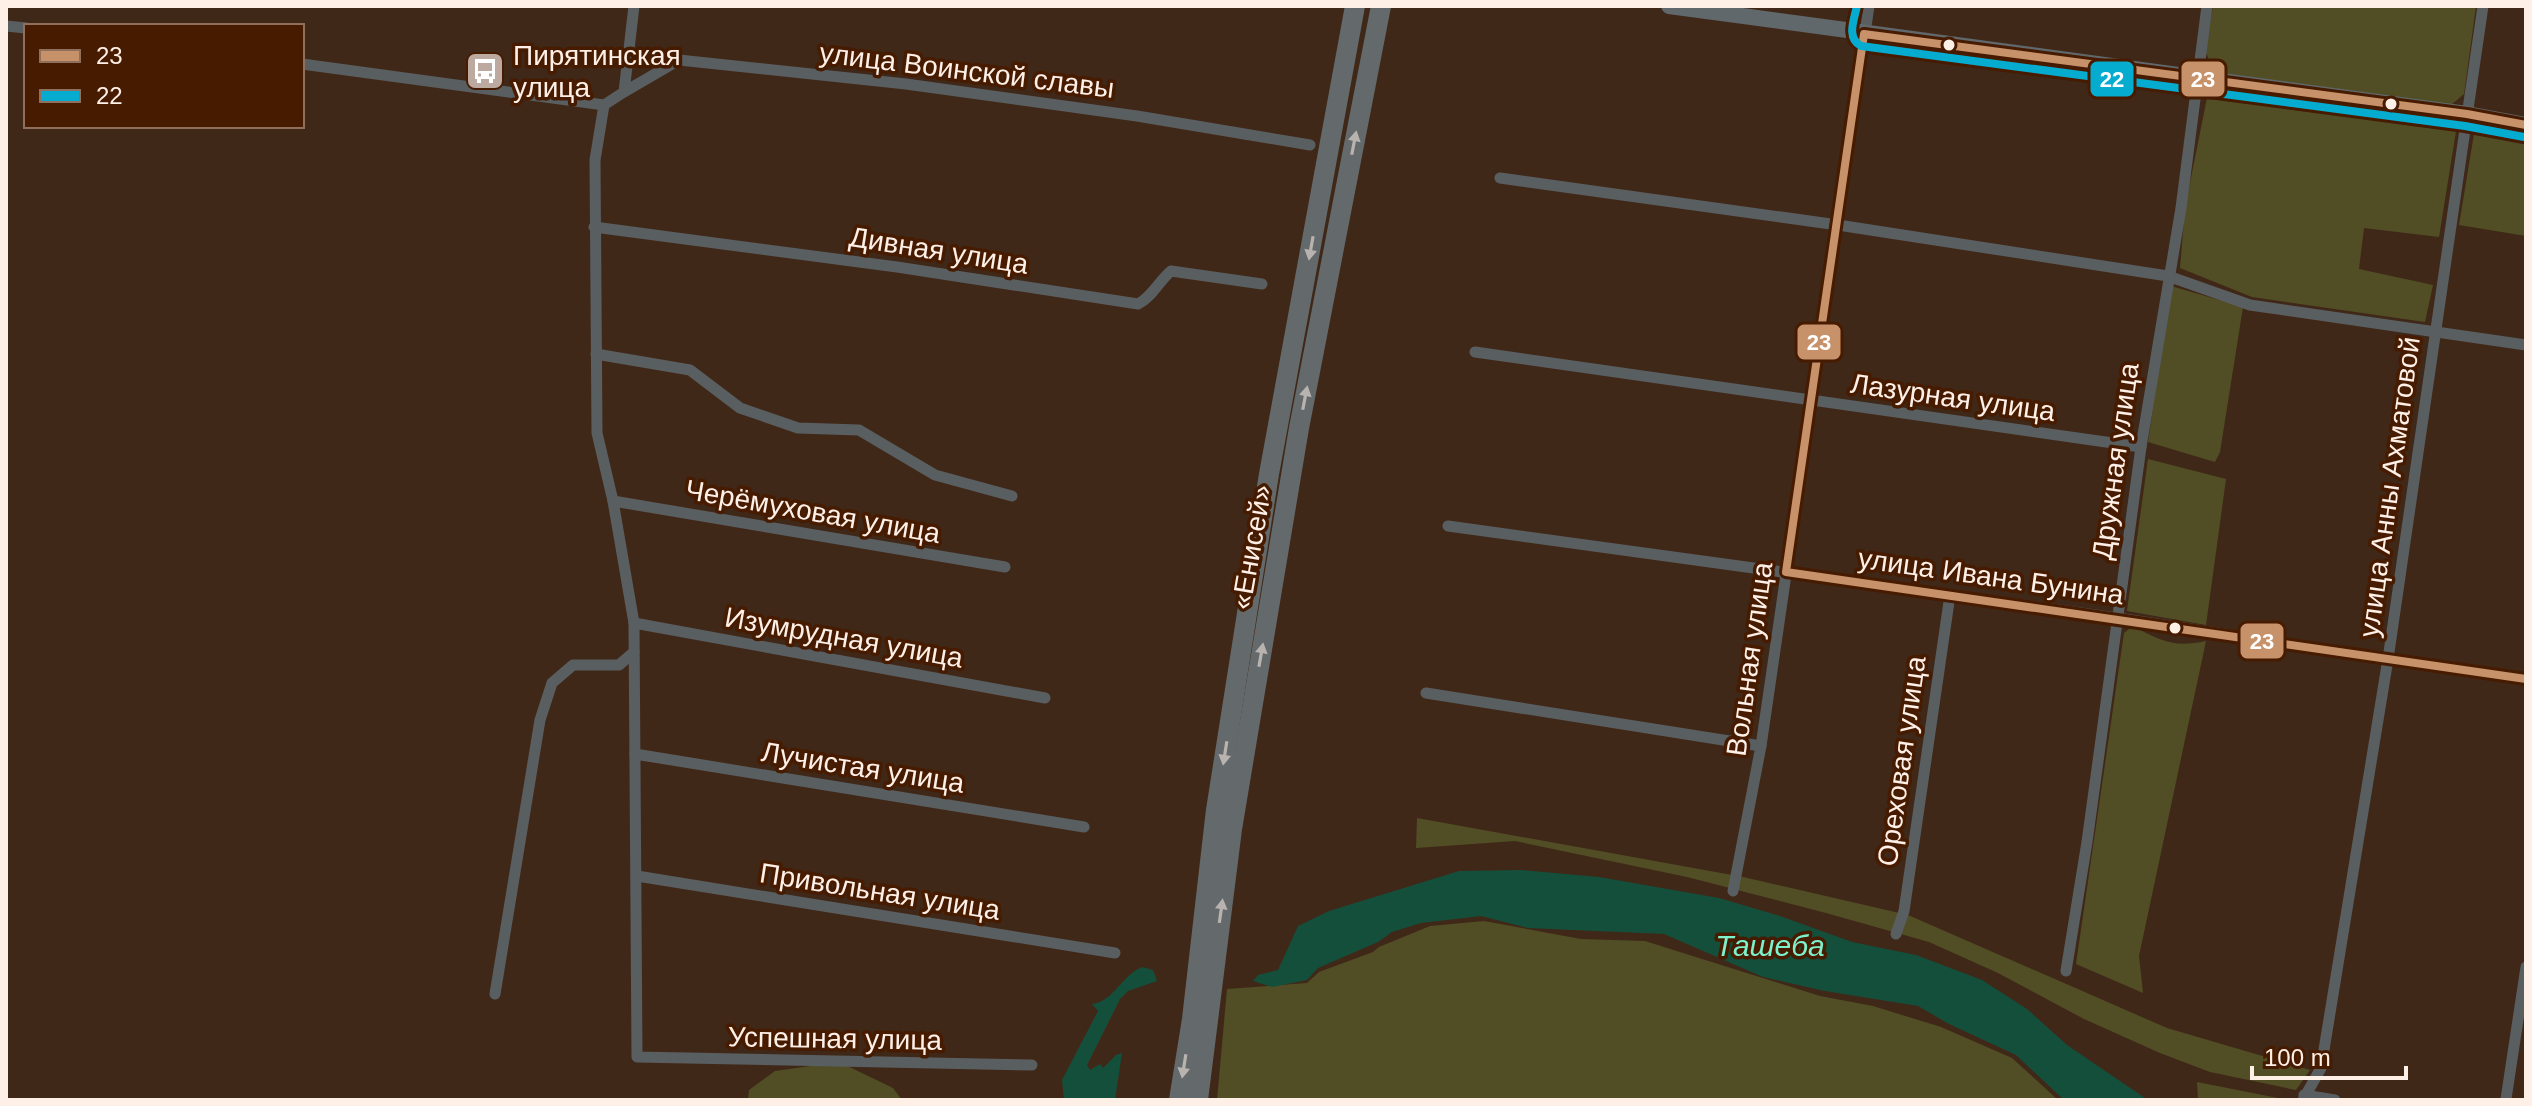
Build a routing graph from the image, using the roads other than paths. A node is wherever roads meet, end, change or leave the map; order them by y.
1 (634, 6) edge
2 (1355, 6) edge
3 (1381, 6) edge
4 (1669, 6) edge
5 (1869, 6) edge
6 (2207, 6) edge
7 (2483, 6) edge
8 (1864, 34) junction
9 (304, 64) edge
10 (2198, 77) junction
11 (624, 92) junction
12 (604, 105) junction
13 (2467, 114) junction
14 (2526, 125) edge
15 (1310, 145) dead end
16 (1500, 178) dead end
17 (1838, 225) junction
18 (594, 227) junction
19 (2168, 276) junction
20 (1262, 284) dead end
21 (2436, 333) junction
22 (2526, 345) edge
23 (1475, 352) dead end
24 (596, 354) junction
25 (1811, 402) junction
26 (2141, 447) junction
27 (1012, 496) dead end
28 (613, 501) junction
29 (1448, 526) dead end
30 (1005, 567) dead end
31 (1786, 572) junction
32 (1950, 595) junction
33 (2117, 618) junction
34 (634, 623) junction
35 (634, 652) junction
36 (2388, 659) junction
37 (2526, 679) edge
38 (1426, 693) dead end
39 (1045, 698) dead end
40 (1761, 746) junction
41 (635, 754) junction
42 (1084, 827) dead end
43 (637, 876) junction
44 (1733, 891) dead end
45 (1896, 934) dead end
46 (1115, 953) dead end
47 (2526, 967) edge
48 (2066, 971) dead end
49 (495, 994) dead end
50 (1032, 1065) dead end
51 (2304, 1097) edge
52 (2506, 1099) edge
53 (1179, 1100) edge
54 (1198, 1100) edge
55 (2335, 1100) edge

1 - 11 street
2 -> 53 highway, «Енисей»
54 -> 3 highway, «Енисей»
4 - 8 street
5 - 8 street, Вольная улица
6 - 10 street, Дружная улица
7 - 13 street, улица Анны Ахматовой
8 - 10 street
8 - 17 street, Вольная улица
9 - 12 street
10 - 13 street
10 - 19 street, Дружная улица
11 - 12 street, улица Воинской славы
11 - 15 street, улица Воинской славы
12 - 18 street
13 - 14 street
13 - 21 street, улица Анны Ахматовой
16 - 17 street
17 - 19 street
17 - 25 street, Вольная улица
18 - 20 street, Дивная улица
18 - 24 street
19 - 21 street
19 - 26 street, Дружная улица
21 - 22 street
21 - 36 street, улица Анны Ахматовой
23 - 25 street, Лазурная улица
24 - 27 street
24 - 28 street
25 - 26 street, Лазурная улица
25 - 31 street, Вольная улица
26 - 33 street, Дружная улица
28 - 30 street, Черёмуховая улица
28 - 34 street
29 - 31 street, улица Ивана Бунина
31 - 32 street, улица Ивана Бунина
31 - 40 street, Вольная улица
32 - 33 street, улица Ивана Бунина
32 - 45 street, Ореховая улица
33 - 36 street, улица Ивана Бунина
33 - 48 street, Дружная улица
34 - 35 street
34 - 39 street, Изумрудная улица
35 - 41 street
35 - 49 street
36 - 37 street, улица Ивана Бунина
36 - 51 street, улица Анны Ахматовой
38 - 40 street
40 - 44 street, Вольная улица
41 - 42 street, Лучистая улица
41 - 43 street
43 - 46 street, Привольная улица
43 - 50 street, Успешная улица
47 - 52 street
51 - 55 street

